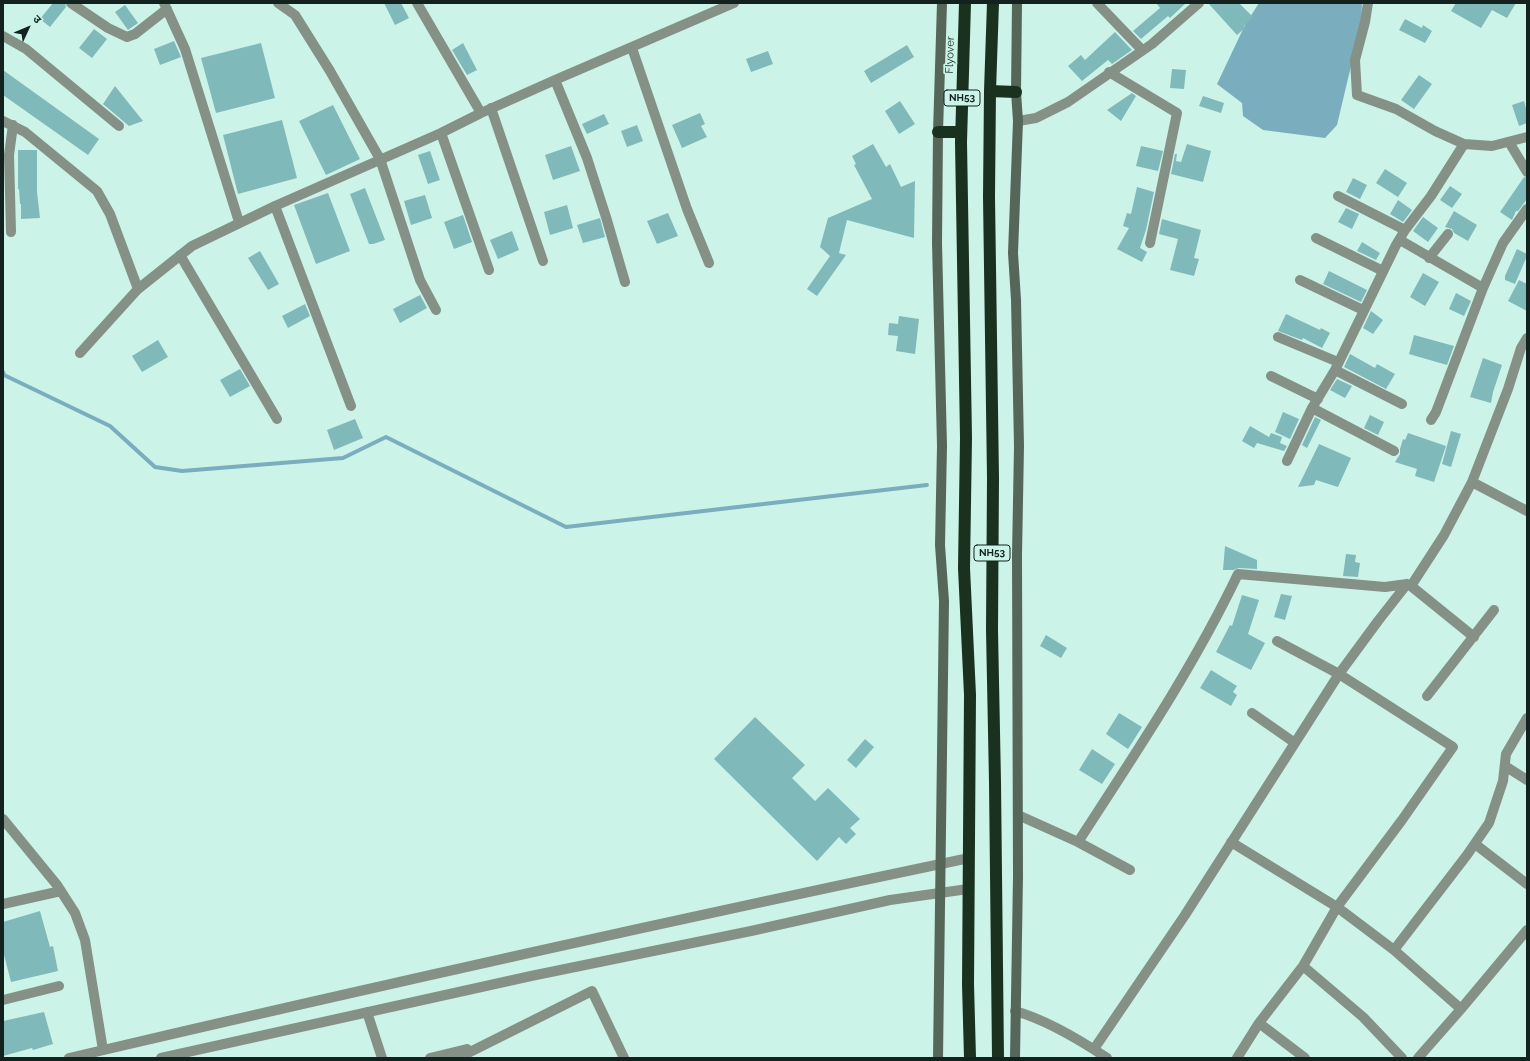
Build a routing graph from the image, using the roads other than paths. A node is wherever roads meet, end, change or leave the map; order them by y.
1 (71, 3) edge
2 (278, 3) edge
3 (417, 3) edge
4 (734, 3) edge
5 (942, 3) edge
6 (965, 3) edge
7 (993, 3) edge
8 (1017, 3) edge
9 (1097, 3) edge
10 (1199, 3) edge
11 (1368, 3) edge
12 (166, 6) edge
13 (3, 36) edge
14 (632, 48) junction
15 (1142, 50) junction
16 (1110, 72) junction
17 (556, 80) junction
18 (990, 91) junction
19 (1016, 92) junction
20 (491, 108) junction
21 (481, 113) junction
22 (3, 121) edge
23 (1018, 121) junction
24 (13, 125) junction
25 (119, 126) dead end
26 (938, 132) junction
27 (961, 132) junction
28 (441, 134) junction
29 (1527, 137) edge
30 (1509, 142) junction
31 (1464, 144) junction
32 (380, 159) junction
33 (1527, 172) edge
34 (1338, 196) dead end
35 (275, 206) junction
36 (1527, 209) edge
37 (239, 222) junction
38 (1405, 230) junction
39 (12, 232) dead end
40 (1448, 234) dead end
41 (1316, 238) dead end
42 (1400, 240) junction
43 (1150, 243) dead end
44 (180, 255) junction
45 (1429, 258) junction
46 (543, 261) dead end
47 (709, 263) dead end
48 (489, 270) dead end
49 (1383, 271) junction
50 (1300, 280) dead end
51 (625, 282) dead end
52 (1483, 288) junction
53 (138, 289) junction
54 (436, 310) dead end
55 (1363, 310) junction
56 (1278, 337) dead end
57 (1527, 338) edge
58 (80, 354) dead end
59 (1336, 366) junction
60 (1271, 376) dead end
61 (1318, 398) junction
62 (1402, 404) dead end
63 (351, 406) dead end
64 (1312, 408) junction
65 (277, 419) dead end
66 (1431, 420) dead end
67 (1394, 451) dead end
68 (1286, 461) dead end
69 (1472, 482) junction
70 (1527, 511) edge
71 (1409, 585) junction
72 (1494, 610) dead end
73 (1474, 637) junction
74 (1277, 641) dead end
75 (1339, 674) junction
76 (1427, 696) dead end
77 (1252, 713) dead end
78 (1527, 718) edge
79 (1295, 743) junction
80 (1505, 766) junction
81 (1527, 780) edge
82 (1018, 815) junction
83 (3, 819) edge
84 (1078, 842) junction
85 (1231, 842) junction
86 (1475, 844) junction
87 (969, 858) junction
88 (940, 864) junction
89 (1130, 870) dead end
90 (1527, 884) edge
91 (968, 889) junction
92 (61, 891) junction
93 (941, 893) junction
94 (3, 904) edge
95 (1337, 907) junction
96 (1527, 930) edge
97 (1394, 950) junction
98 (1303, 966) junction
99 (59, 986) dead end
100 (3, 1000) edge
101 (1461, 1009) junction
102 (1016, 1011) junction
103 (367, 1012) junction
104 (1259, 1023) junction
105 (484, 1045) junction
106 (1094, 1049) junction
107 (99, 1053) edge
108 (69, 1058) edge
109 (161, 1058) edge
110 (382, 1058) edge
111 (430, 1058) edge
112 (458, 1058) edge
113 (624, 1058) edge
114 (938, 1058) edge
115 (970, 1058) edge
116 (998, 1058) edge
117 (1015, 1058) edge
118 (1107, 1058) edge
119 (1236, 1058) edge
120 (1305, 1058) edge
121 (1402, 1058) edge
122 (1418, 1058) edge

1 - 12 street
2 - 32 street
3 - 21 street
4 - 14 street
5 - 26 street
6 - 27 highway, Flyover / NH53
7 - 18 highway, NH53
8 - 19 street
9 - 15 street
10 - 15 street
11 - 31 street
12 - 37 street
13 - 25 street
14 - 17 street
14 - 47 street
15 - 16 street
16 - 23 street
16 - 43 street
17 - 20 street
17 - 51 street
18 - 19 highway
18 - 116 highway, NH53
19 - 23 street
20 - 21 street
20 - 46 street
21 - 28 street
22 - 24 street
23 - 82 street
24 - 39 street
24 - 53 street
26 - 27 highway
26 - 88 street
27 - 87 highway, NH53
28 - 32 street
28 - 48 street
29 - 30 street
30 - 31 street
30 - 33 street
31 - 38 street
32 - 35 street
32 - 54 street
34 - 38 street
35 - 37 street
35 - 63 street
36 - 52 street
37 - 44 street
38 - 42 street
40 - 45 street
41 - 49 street
42 - 45 street
42 - 49 street
44 - 53 street
44 - 65 street
45 - 52 street
49 - 55 street
50 - 55 street
52 - 66 street
53 - 58 street
55 - 59 street
56 - 59 street
57 - 69 street
59 - 61 street
59 - 62 street
60 - 61 street
61 - 64 street
64 - 67 street
64 - 68 street
69 - 70 street
69 - 71 street
71 - 73 street
71 - 75 street
71 - 84 street
72 - 73 street
73 - 76 street
74 - 75 street
75 - 79 street
75 - 95 street
77 - 79 street
78 - 80 street
79 - 85 street
80 - 81 street
80 - 86 street
82 - 84 street
82 - 102 street
83 - 92 street
84 - 89 street
85 - 95 street
85 - 106 street
86 - 90 street
86 - 97 street
87 - 88 street
87 - 91 highway, NH53
88 - 93 street
88 - 107 street
91 - 93 street
91 - 115 highway, NH53
92 - 94 street
92 - 107 street
93 - 103 street
93 - 114 street
95 - 97 street
95 - 98 street
96 - 101 street
97 - 101 street
98 - 104 street
98 - 121 street
99 - 100 street
101 - 122 street
102 - 106 street
102 - 117 street
103 - 109 street
103 - 110 street
104 - 119 street
104 - 120 street
105 - 111 street
105 - 112 street
105 - 113 street
106 - 118 street
107 - 108 street

